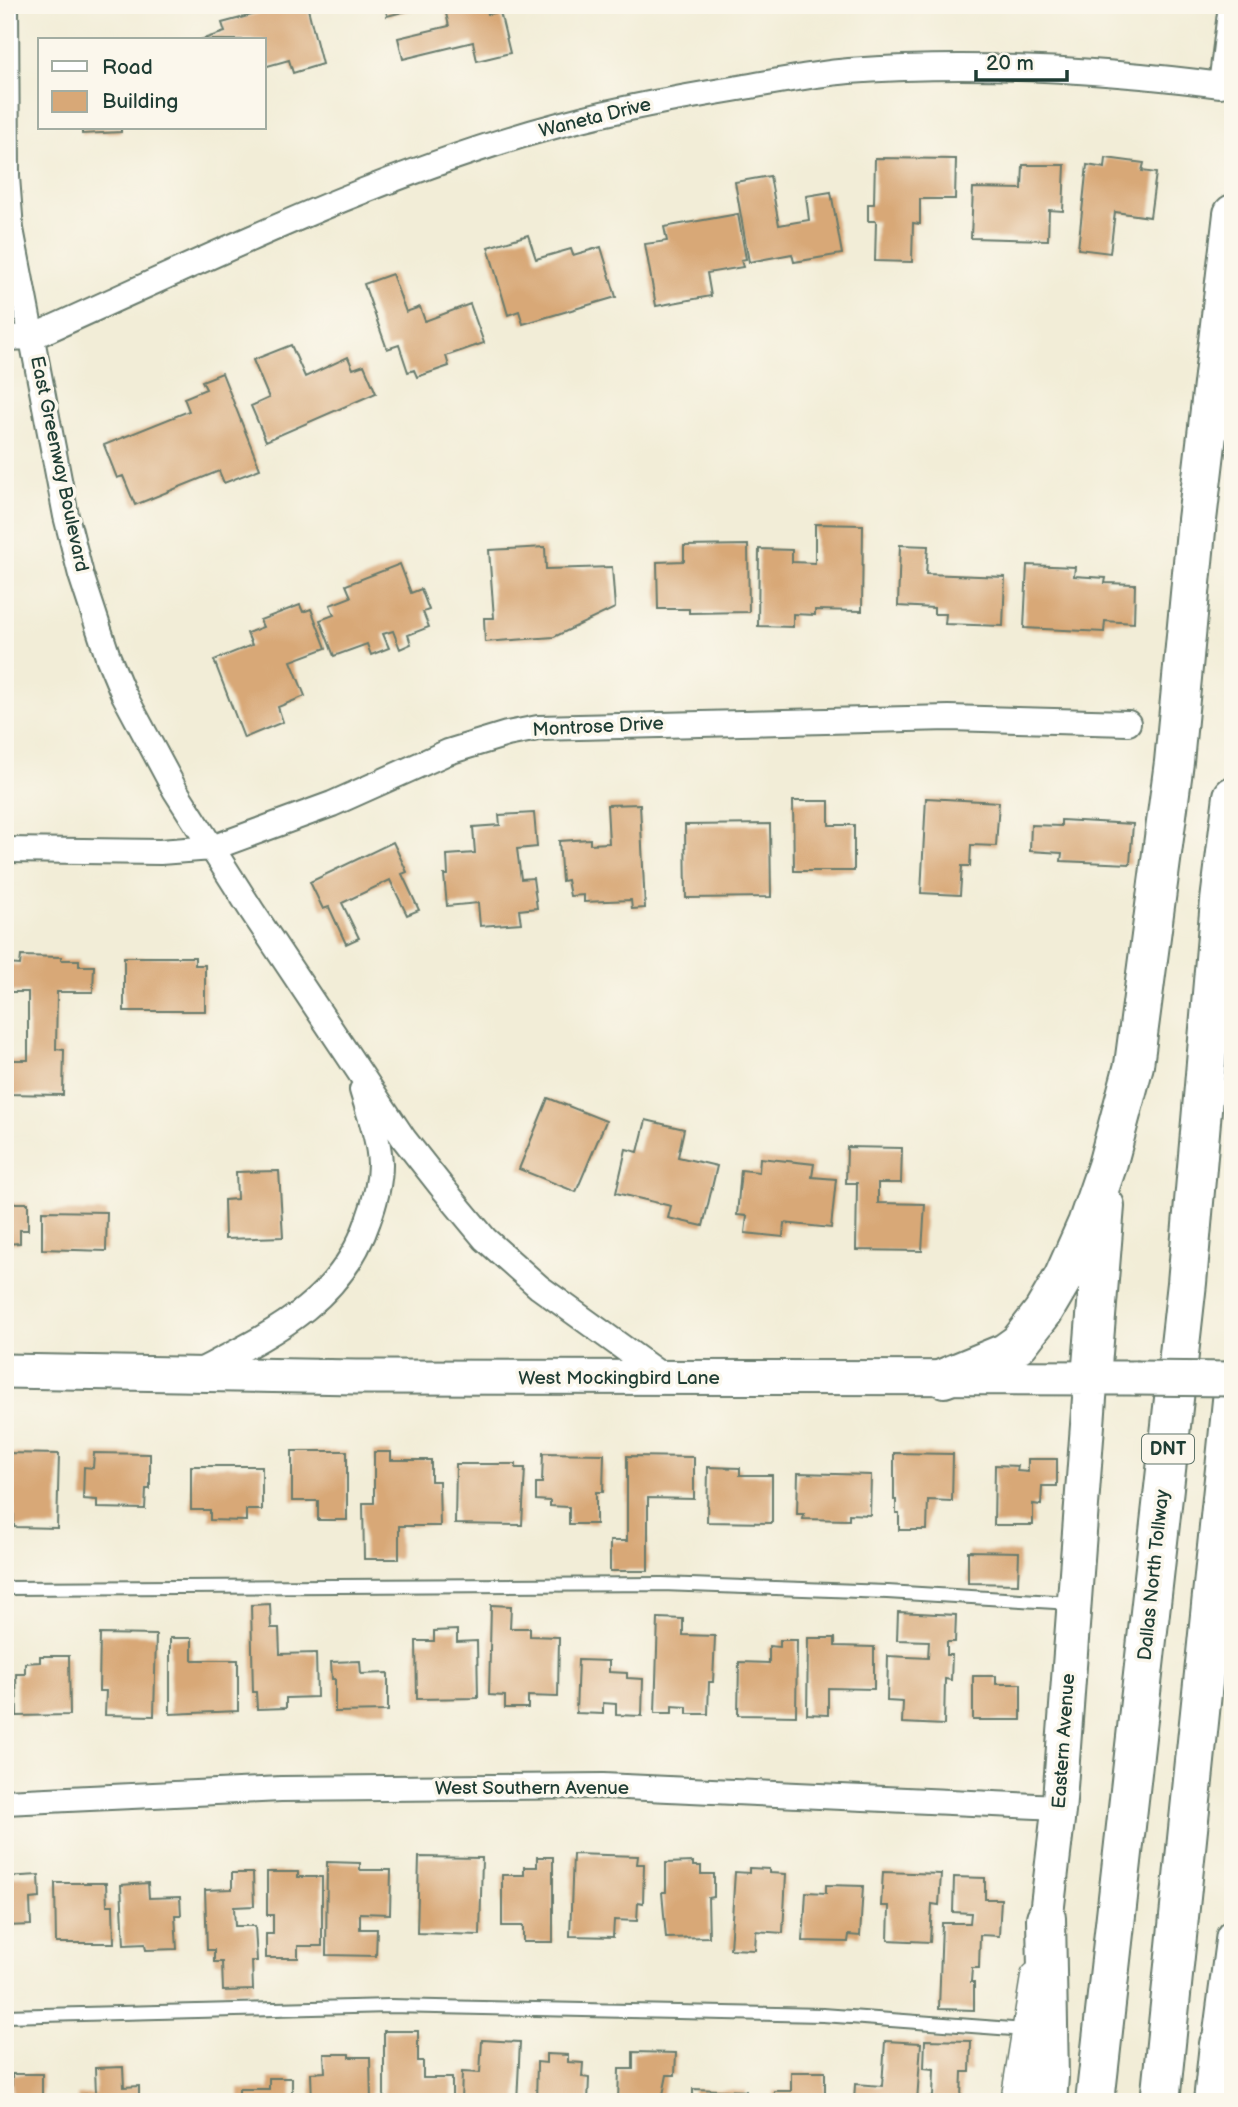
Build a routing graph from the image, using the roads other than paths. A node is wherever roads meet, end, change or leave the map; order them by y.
1 (6, 5) edge
2 (1231, 5) edge
3 (1233, 214) edge
4 (32, 337) junction
5 (5, 338) edge
6 (1128, 723) dead end
7 (1233, 796) edge
8 (212, 848) junction
9 (5, 850) edge
10 (353, 1063) junction
11 (1107, 1166) junction
12 (5, 1371) edge
13 (196, 1373) junction
14 (665, 1378) junction
15 (944, 1378) junction
16 (1091, 1378) junction
17 (1233, 1379) edge
18 (1233, 1391) edge
19 (5, 1588) edge
20 (1075, 1603) junction
21 (5, 1802) edge
22 (1059, 1807) junction
23 (1046, 1918) junction
24 (1233, 1937) edge
25 (5, 2016) edge
26 (1026, 2030) junction
27 (1219, 2044) junction
28 (1016, 2102) edge
29 (1047, 2102) edge
30 (1095, 2102) edge
31 (1160, 2102) edge
32 (1213, 2102) edge
33 (1225, 2102) edge

1 - 4 street, East Greenway Boulevard
2 - 4 street, Waneta Drive
3 - 11 highway
4 - 5 street, Waneta Drive
4 - 8 street, East Greenway Boulevard
6 - 8 street, Montrose Drive
7 - 30 highway, Dallas North Tollway / DNT
8 - 9 street, Montrose Drive
8 - 10 street, East Greenway Boulevard
10 - 13 street, East Greenway Boulevard
10 - 14 street, East Greenway Boulevard
11 - 15 highway
11 - 16 highway
12 - 13 main road, West Mockingbird Lane
13 - 14 main road, West Mockingbird Lane
14 - 15 main road, West Mockingbird Lane
15 - 16 main road, West Mockingbird Lane
16 - 17 main road, West Mockingbird Lane, bridge
16 - 20 main road, Eastern Avenue
18 - 31 highway
19 - 20 lane
20 - 22 main road, Eastern Avenue
21 - 22 street, West Southern Avenue
22 - 23 main road, Eastern Avenue
23 - 26 street, Eastern Avenue
23 - 29 highway
24 - 27 main road
25 - 26 lane
26 - 28 street, Eastern Avenue
27 - 32 highway
27 - 33 street

